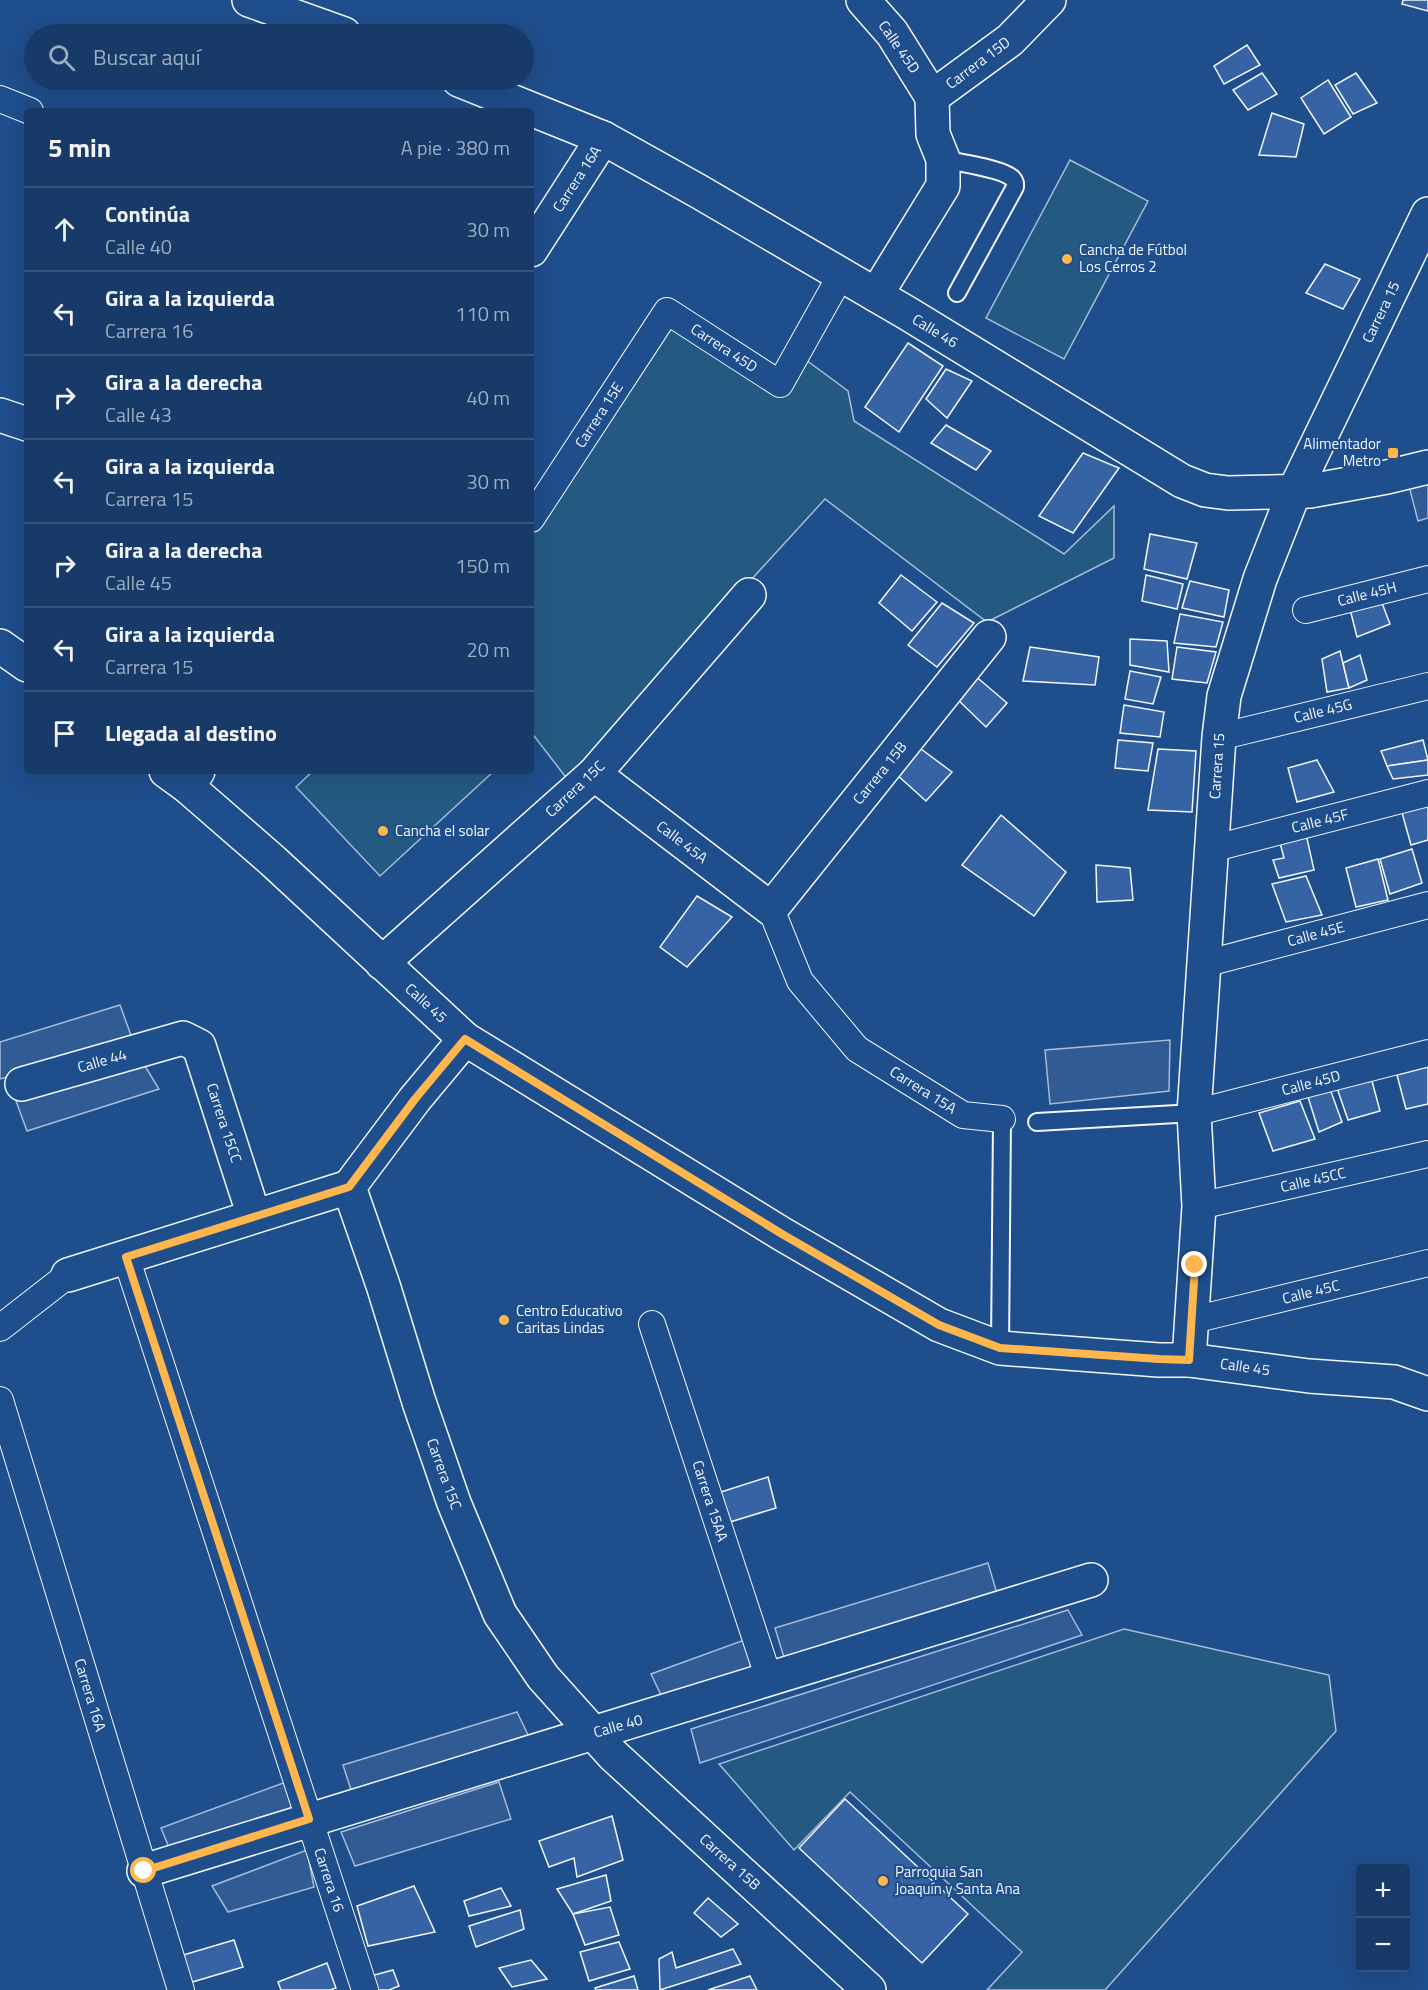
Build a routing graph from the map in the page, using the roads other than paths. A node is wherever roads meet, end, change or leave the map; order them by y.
1 (249, 0) edge
2 (863, 0) edge
3 (1049, 0) edge
4 (316, 24) edge
5 (484, 90) edge
6 (932, 97) junction
7 (0, 99) edge
8 (529, 108) edge
9 (24, 109) edge
10 (534, 110) edge
11 (603, 138) junction
12 (943, 159) junction
13 (1428, 214) edge
14 (534, 245) edge
15 (841, 275) junction
16 (957, 293) dead end
17 (876, 295) junction
18 (668, 311) joint
19 (0, 415) edge
20 (24, 423) edge
21 (1428, 468) edge
22 (1295, 490) junction
23 (534, 514) edge
24 (1428, 579) edge
25 (749, 596) dead end
26 (1306, 610) dead end
27 (989, 637) dead end
28 (0, 646) edge
29 (24, 663) edge
30 (1428, 686) edge
31 (1219, 737) junction
32 (594, 774) junction
33 (184, 776) edge
34 (1428, 794) edge
35 (1211, 849) junction
36 (1428, 905) edge
37 (771, 909) junction
38 (382, 963) junction
39 (1204, 964) junction
40 (183, 1038) joint
41 (465, 1039) junction
42 (1428, 1053) edge
43 (22, 1084) dead end
44 (1194, 1113) junction
45 (1002, 1119) joint
46 (1037, 1122) dead end
47 (1428, 1154) edge
48 (349, 1187) junction
49 (1199, 1206) junction
50 (254, 1216) junction
51 (126, 1257) junction
52 (1428, 1263) edge
53 (68, 1275) joint
54 (1193, 1320) junction
55 (652, 1323) dead end
56 (0, 1328) edge
57 (1000, 1348) junction
58 (1189, 1360) junction
59 (1428, 1374) edge
60 (1394, 1382) junction
61 (1428, 1394) edge
62 (0, 1400) edge
63 (1091, 1580) dead end
64 (769, 1679) junction
65 (592, 1733) junction
66 (309, 1819) junction
67 (144, 1871) junction
68 (181, 1990) edge
69 (365, 1990) edge
70 (869, 1990) edge

1 - 4 street
2 - 6 street, Calle 45D
3 - 6 street, Carrera 15D
5 - 8 street, Calle 46
6 - 12 street, Carrera 15D
7 - 9 street
10 - 11 street, Calle 46
11 - 14 street, Carrera 16A
11 - 15 street, Calle 46
12 - 16 lane
12 - 17 street, Carrera 15D
13 - 22 street, Carrera 15
15 - 17 street, Calle 46
15 - 18 street, Carrera 45D
17 - 22 street, Calle 46
18 - 23 street, Carrera 15E
19 - 20 street
21 - 22 street, Calle 46
22 - 31 street, Carrera 15
24 - 26 street, Calle 45H
25 - 32 street, Carrera 15C
27 - 37 street, Carrera 15B
28 - 29 street
30 - 31 street, Calle 45G
31 - 35 street, Carrera 15
32 - 37 street, Calle 45A
32 - 38 street, Carrera 15C
33 - 38 street, Calle 45
34 - 35 street, Calle 45F
35 - 39 street, Carrera 15
36 - 39 street, Calle 45E
37 - 45 street, Carrera 15A
38 - 41 street, Calle 45
39 - 44 street, Carrera 15
40 - 43 street, Calle 44
40 - 50 street, Carrera 15CC
41 - 48 street
41 - 57 street, Calle 45
42 - 44 street, Calle 45D
44 - 46 lane
44 - 49 street, Carrera 15
45 - 57 lane, Carrera 15A
47 - 49 street, Calle 45CC
48 - 50 street
48 - 65 street, Carrera 15C
49 - 54 street, Carrera 15
50 - 51 street
51 - 53 street
51 - 66 street, Carrera 16
52 - 54 street, Calle 45C
53 - 56 street
54 - 58 street, Carrera 15
55 - 64 street, Carrera 15AA
57 - 58 street, Calle 45
58 - 60 street, Calle 45
59 - 60 street
60 - 61 street, Calle 45
62 - 67 street, Carrera 16A
63 - 64 street, Calle 40
64 - 65 street, Calle 40
65 - 66 street, Calle 40
65 - 70 street, Carrera 15B
66 - 67 street, Calle 40
66 - 69 street, Carrera 16
67 - 68 street, Carrera 16A

